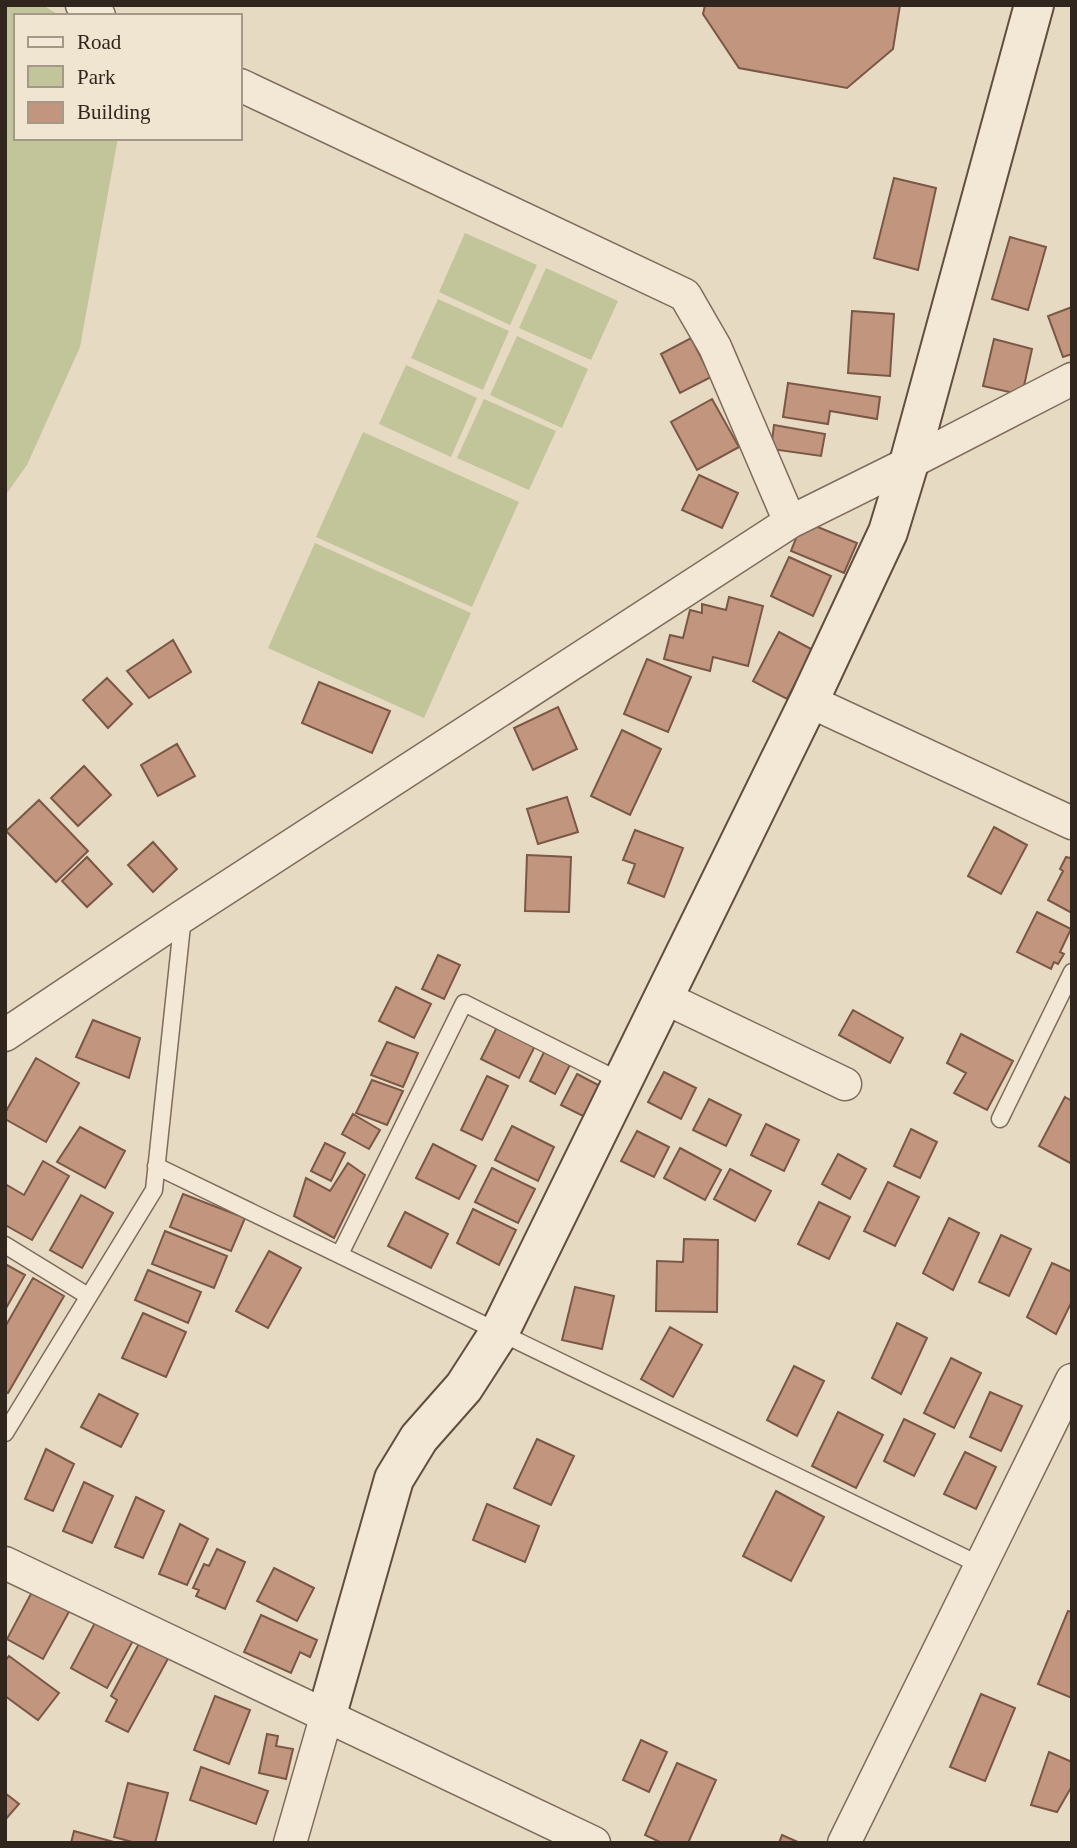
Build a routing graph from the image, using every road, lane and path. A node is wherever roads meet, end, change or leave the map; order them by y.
1 (1034, 5) edge
2 (242, 86) edge
3 (1072, 379) edge
4 (909, 463) junction
5 (789, 522) junction
6 (809, 701) junction
7 (1072, 823) edge
8 (183, 916) junction
9 (1072, 972) edge
10 (663, 997) junction
11 (5, 1035) edge
12 (622, 1082) junction
13 (845, 1084) dead end
14 (1000, 1119) dead end
15 (156, 1166) junction
16 (5, 1245) edge
17 (340, 1254) junction
18 (88, 1296) junction
19 (500, 1331) junction
20 (1072, 1380) edge
21 (5, 1433) edge
22 (5, 1563) edge
23 (981, 1565) junction
24 (327, 1714) junction
25 (290, 1843) edge
26 (594, 1843) edge
27 (844, 1843) edge

1 - 4 street
2 - 5 street
3 - 4 street
4 - 5 street
4 - 6 street
5 - 8 street
6 - 7 street
6 - 10 street
8 - 11 street
8 - 15 lane
9 - 14 lane
10 - 12 street
10 - 13 street
12 - 17 lane
12 - 19 street
15 - 17 lane
15 - 18 lane
16 - 18 lane
17 - 19 lane
18 - 21 lane
19 - 23 lane
19 - 24 street
20 - 23 street
22 - 24 street
23 - 27 street
24 - 25 street
24 - 26 street

